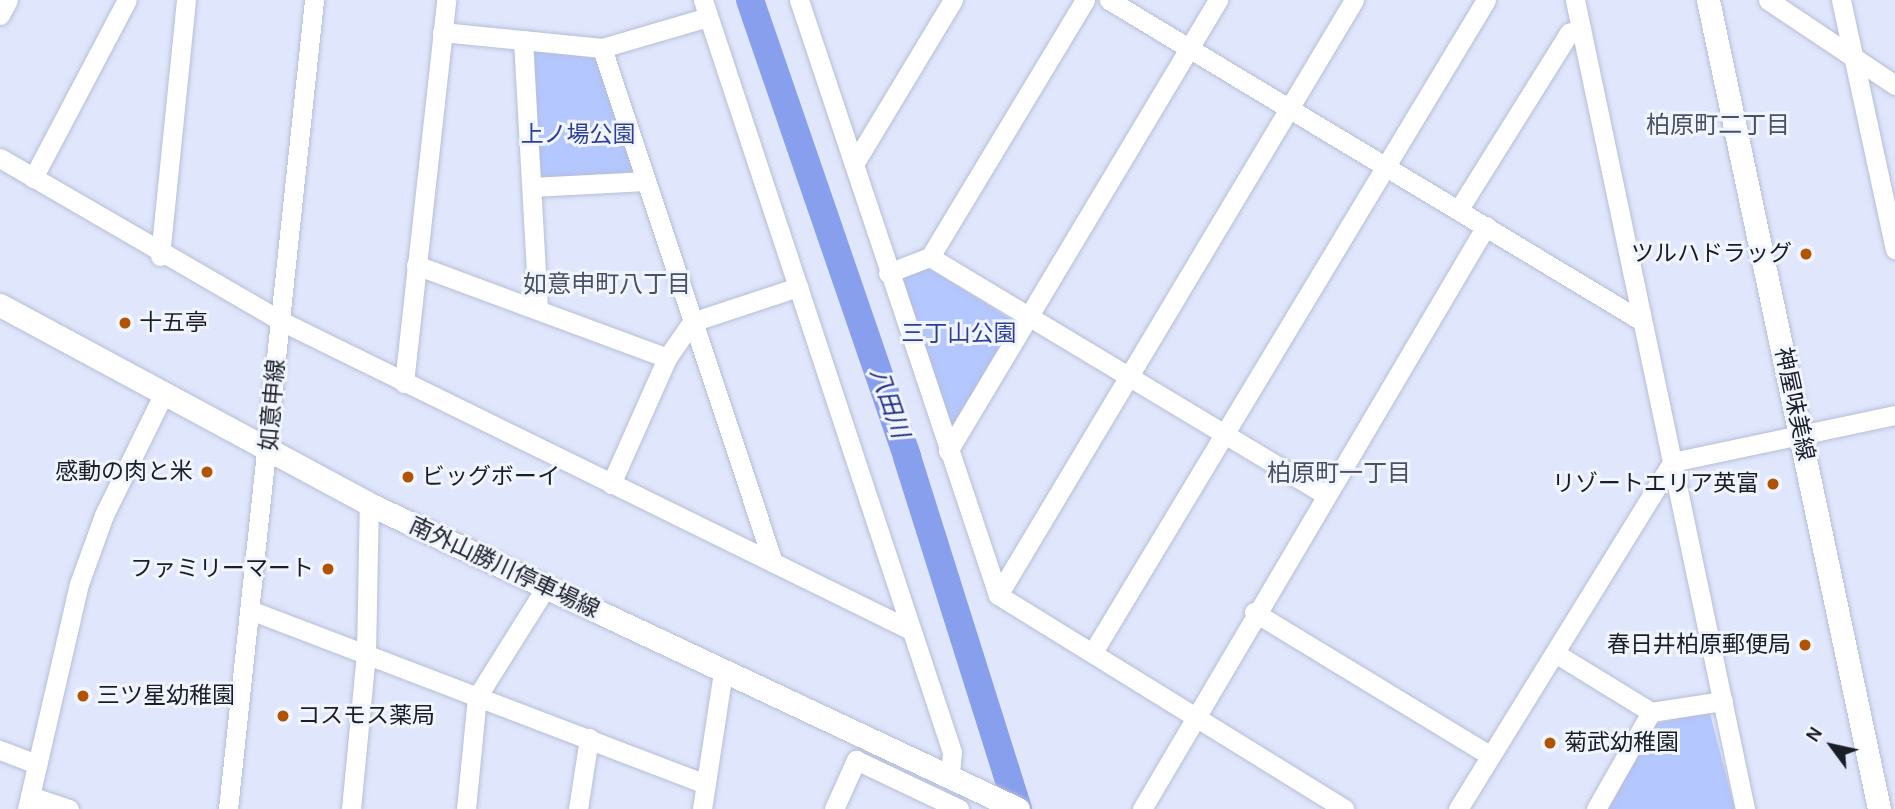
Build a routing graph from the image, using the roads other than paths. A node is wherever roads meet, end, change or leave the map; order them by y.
1 (8, 0) edge
2 (127, 0) edge
3 (186, 0) edge
4 (314, 0) edge
5 (446, 0) edge
6 (799, 0) edge
7 (1085, 0) edge
8 (1109, 0) edge
9 (1218, 0) edge
10 (1354, 0) edge
11 (1486, 0) edge
12 (1575, 0) edge
13 (1708, 0) edge
14 (1768, 0) edge
15 (1841, 0) edge
16 (949, 2) edge
17 (706, 8) edge
18 (0, 15) edge
19 (1581, 29) junction
20 (442, 32) junction
21 (523, 40) junction
22 (602, 48) junction
23 (1189, 48) junction
24 (1854, 58) junction
25 (1895, 85) edge
26 (1288, 108) junction
27 (0, 158) edge
28 (854, 164) junction
29 (1388, 166) junction
30 (33, 178) junction
31 (646, 181) junction
32 (532, 187) junction
33 (1459, 209) junction
34 (1486, 226) junction
35 (1894, 244) edge
36 (160, 256) junction
37 (930, 257) junction
38 (415, 265) junction
39 (888, 273) junction
40 (798, 286) junction
41 (0, 305) edge
42 (538, 309) junction
43 (1029, 316) junction
44 (1640, 320) junction
45 (281, 321) junction
46 (692, 322) junction
47 (667, 358) junction
48 (1127, 375) junction
49 (404, 383) junction
50 (162, 397) junction
51 (1895, 415) edge
52 (1226, 434) junction
53 (1801, 435) junction
54 (948, 451) junction
55 (269, 454) junction
56 (1672, 462) junction
57 (611, 484) junction
58 (1325, 494) junction
59 (369, 504) junction
60 (773, 562) junction
61 (547, 587) junction
62 (998, 595) junction
63 (250, 610) junction
64 (1254, 612) junction
65 (911, 630) junction
66 (1093, 652) junction
67 (1555, 653) junction
68 (366, 654) junction
69 (723, 672) junction
70 (477, 697) junction
71 (1723, 701) junction
72 (1651, 712) junction
73 (1193, 715) junction
74 (589, 738) junction
75 (0, 750) edge
76 (1491, 756) junction
77 (37, 764) junction
78 (950, 778) junction
79 (706, 784) junction
80 (28, 803) edge
81 (69, 809) edge
82 (228, 809) edge
83 (351, 809) edge
84 (466, 809) edge
85 (578, 809) edge
86 (702, 809) edge
87 (834, 809) edge
88 (960, 809) edge
89 (1018, 809) edge
90 (1142, 809) edge
91 (1344, 809) edge
92 (1458, 809) edge
93 (1596, 809) edge
94 (1745, 809) edge
95 (1879, 809) edge

1 - 18 street
2 - 30 street
3 - 36 street
4 - 45 street, 如意申線
5 - 20 street
6 - 28 street
7 - 37 street
8 - 23 street
9 - 23 street
10 - 26 street
11 - 29 street
12 - 19 street
13 - 53 main road, 神屋味美線
14 - 24 street
15 - 24 street
16 - 28 street
17 - 22 street
17 - 40 street
19 - 33 street
19 - 44 street
20 - 21 street
20 - 38 street
21 - 22 street
21 - 32 street
22 - 31 street
23 - 26 street
23 - 43 street
24 - 25 street
24 - 35 street
26 - 29 street
26 - 48 street
27 - 30 street
28 - 39 street
29 - 33 street
29 - 52 street
30 - 36 street
31 - 32 street
31 - 46 street
32 - 42 street
33 - 34 street
34 - 44 street
34 - 58 street
36 - 45 street
37 - 39 street
37 - 43 street
38 - 42 street
38 - 49 street
39 - 54 street
40 - 46 street
40 - 65 street
41 - 50 main road, 南外山勝川停車場線
42 - 47 street
43 - 48 street
43 - 54 street
44 - 56 street
45 - 49 street
45 - 55 street, 如意申線
46 - 47 street
46 - 60 street
47 - 57 street
48 - 52 street
48 - 62 street
49 - 57 street
50 - 55 main road, 南外山勝川停車場線
50 - 77 street
51 - 53 street
52 - 58 street
52 - 66 street
53 - 56 street
53 - 95 main road, 神屋味美線
54 - 62 street
55 - 59 main road, 南外山勝川停車場線
55 - 63 street, 如意申線
56 - 67 street
56 - 71 street
57 - 60 street
58 - 64 street
59 - 61 main road, 南外山勝川停車場線
59 - 68 street
60 - 65 street
61 - 69 main road, 南外山勝川停車場線
61 - 70 street
62 - 66 street
63 - 68 street
63 - 82 street, 如意申線
64 - 73 street
64 - 76 street
65 - 78 street
66 - 73 street
67 - 72 street
67 - 76 street
68 - 70 street
68 - 83 street
69 - 78 main road, 南外山勝川停車場線
69 - 79 street
70 - 74 street
70 - 84 street
71 - 72 street
71 - 94 street
72 - 93 street
73 - 90 street
73 - 91 street
74 - 79 street
74 - 85 street
75 - 77 street
76 - 92 street
77 - 80 street
78 - 89 main road, 南外山勝川停車場線
79 - 86 street
80 - 81 street
87 - 88 street

